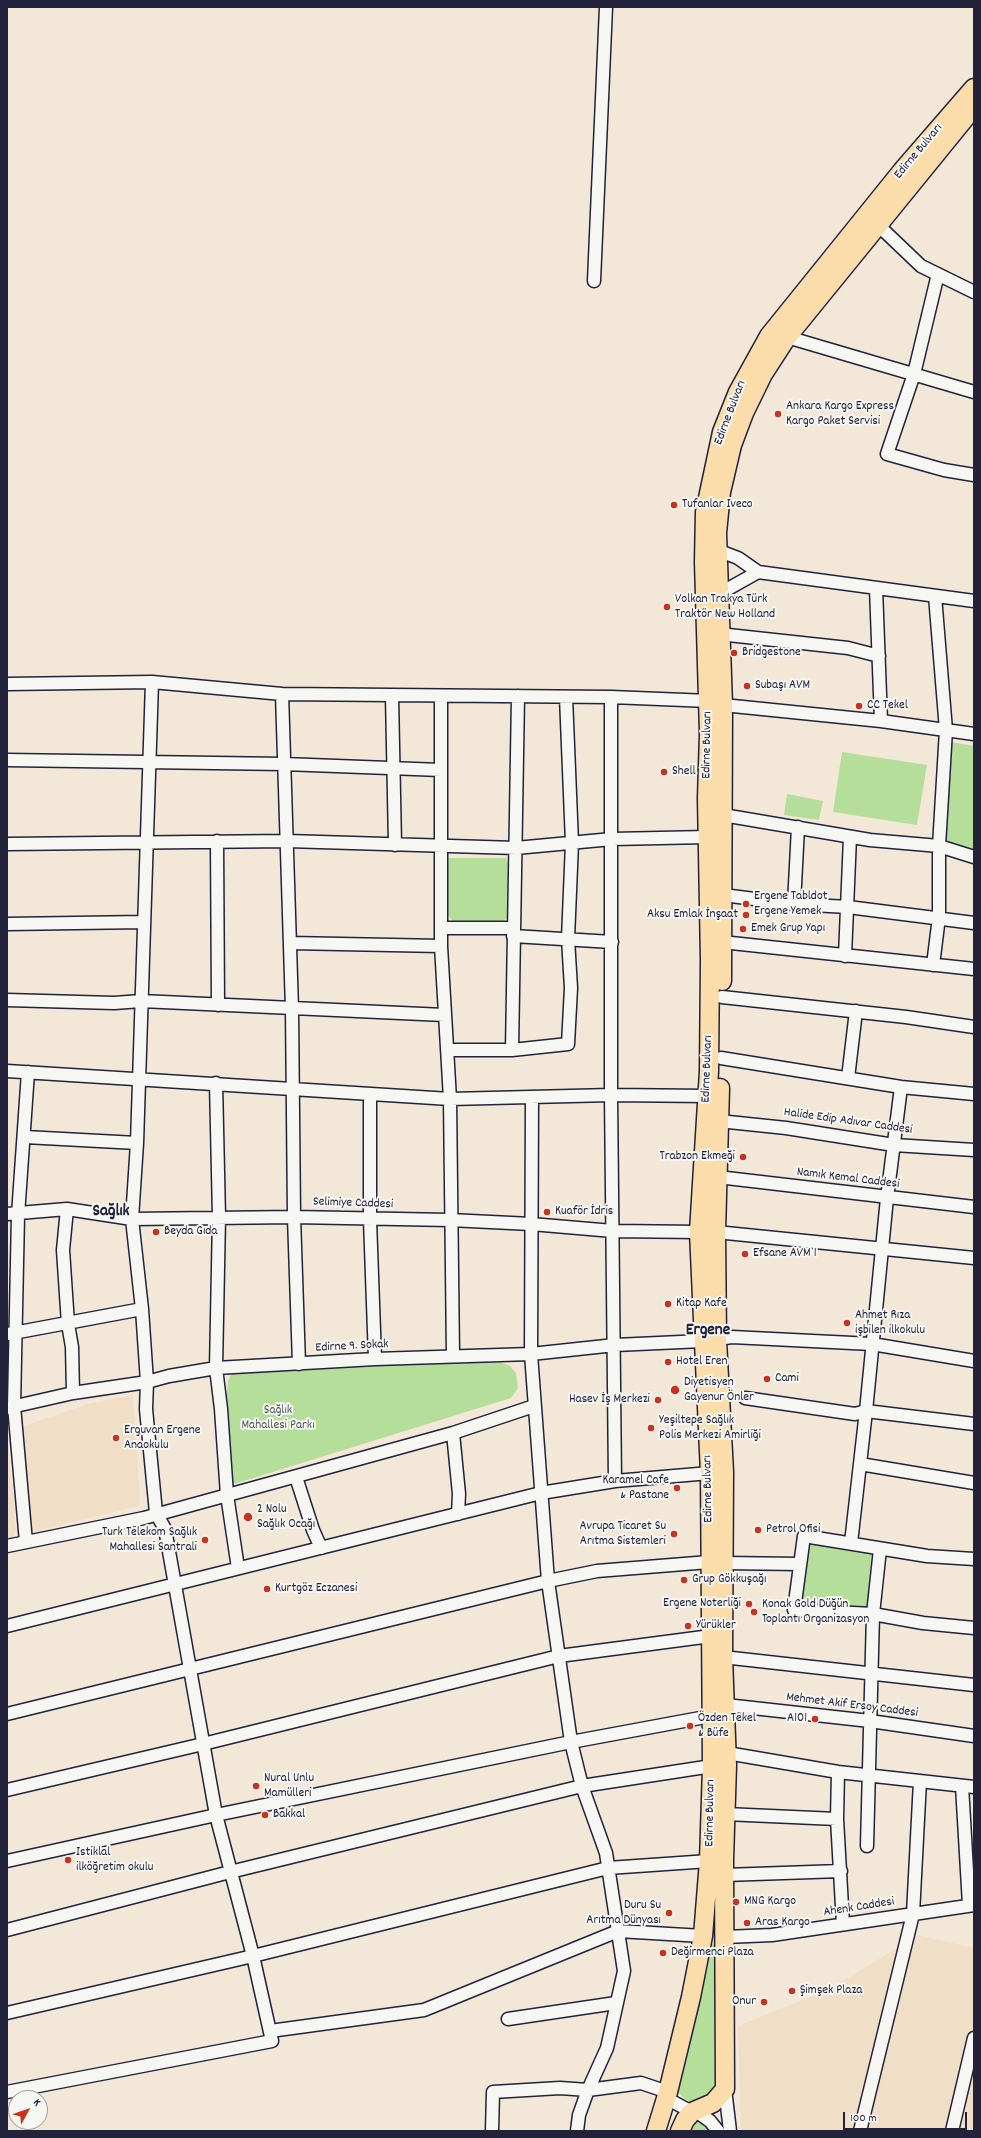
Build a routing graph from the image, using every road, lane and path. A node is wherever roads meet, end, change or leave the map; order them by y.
1 (606, 7) edge
2 (974, 88) edge
3 (974, 107) edge
4 (878, 225) junction
5 (938, 274) junction
6 (594, 282) dead end
7 (974, 292) edge
8 (787, 337) junction
9 (914, 374) junction
10 (974, 392) edge
11 (974, 475) edge
12 (717, 550) junction
13 (758, 572) junction
14 (876, 588) junction
15 (719, 594) junction
16 (935, 596) junction
17 (974, 600) edge
18 (719, 634) junction
19 (879, 656) junction
20 (152, 682) junction
21 (7, 684) edge
22 (282, 694) junction
23 (392, 696) junction
24 (441, 696) junction
25 (518, 696) junction
26 (611, 697) junction
27 (566, 698) junction
28 (716, 703) junction
29 (881, 721) junction
30 (946, 730) junction
31 (974, 734) edge
32 (7, 760) edge
33 (149, 762) junction
34 (284, 764) junction
35 (394, 770) junction
36 (441, 770) junction
37 (723, 815) junction
38 (798, 827) junction
39 (850, 836) junction
40 (707, 837) junction
41 (612, 839) junction
42 (217, 841) junction
43 (287, 841) junction
44 (147, 842) junction
45 (572, 843) junction
46 (7, 844) edge
47 (395, 845) junction
48 (441, 846) junction
49 (939, 846) junction
50 (516, 848) junction
51 (974, 857) edge
52 (723, 895) junction
53 (794, 904) junction
54 (848, 907) junction
55 (939, 917) junction
56 (144, 922) junction
57 (974, 923) edge
58 (7, 924) edge
59 (442, 928) junction
60 (513, 932) junction
61 (568, 939) junction
62 (612, 942) junction
63 (722, 942) junction
64 (290, 943) junction
65 (441, 946) junction
66 (845, 956) junction
67 (934, 965) junction
68 (974, 969) edge
69 (722, 997) junction
70 (7, 1000) edge
71 (141, 1001) junction
72 (218, 1005) junction
73 (292, 1009) junction
74 (856, 1011) junction
75 (444, 1015) junction
76 (974, 1027) edge
77 (447, 1050) junction
78 (512, 1050) junction
79 (722, 1058) junction
80 (7, 1071) edge
81 (28, 1072) junction
82 (137, 1078) junction
83 (848, 1078) junction
84 (216, 1083) junction
85 (901, 1087) junction
86 (294, 1089) junction
87 (974, 1094) edge
88 (370, 1095) junction
89 (611, 1095) junction
90 (708, 1096) junction
91 (532, 1098) junction
92 (450, 1099) junction
93 (719, 1121) junction
94 (25, 1136) junction
95 (136, 1143) junction
96 (894, 1144) junction
97 (974, 1150) edge
98 (718, 1177) junction
99 (887, 1198) junction
100 (974, 1207) edge
101 (67, 1209) junction
102 (12, 1214) edge
103 (294, 1216) junction
104 (218, 1217) junction
105 (132, 1219) junction
106 (370, 1220) junction
107 (450, 1220) junction
108 (531, 1224) junction
109 (613, 1230) junction
110 (708, 1232) junction
111 (882, 1249) junction
112 (974, 1258) edge
113 (142, 1309) junction
114 (68, 1324) junction
115 (11, 1334) edge
116 (710, 1341) junction
117 (872, 1344) junction
118 (615, 1345) junction
119 (531, 1354) junction
120 (453, 1356) junction
121 (375, 1359) junction
122 (974, 1361) edge
123 (299, 1364) junction
124 (216, 1368) junction
125 (147, 1382) junction
126 (73, 1393) junction
127 (745, 1398) dead end
128 (534, 1406) junction
129 (11, 1407) edge
130 (866, 1411) junction
131 (974, 1424) edge
132 (452, 1433) junction
133 (860, 1464) junction
134 (710, 1473) junction
135 (296, 1477) junction
136 (615, 1481) junction
137 (974, 1483) edge
138 (540, 1493) junction
139 (227, 1495) junction
140 (156, 1513) junction
141 (458, 1514) junction
142 (26, 1542) junction
143 (851, 1542) junction
144 (7, 1546) edge
145 (321, 1548) junction
146 (880, 1549) junction
147 (974, 1559) edge
148 (717, 1562) junction
149 (800, 1564) junction
150 (238, 1568) junction
151 (548, 1581) junction
152 (174, 1584) junction
153 (873, 1614) junction
154 (7, 1626) edge
155 (974, 1628) edge
156 (711, 1636) junction
157 (559, 1656) junction
158 (723, 1657) junction
159 (190, 1669) junction
160 (872, 1675) junction
161 (974, 1685) edge
162 (726, 1705) junction
163 (7, 1714) edge
164 (711, 1716) junction
165 (870, 1721) junction
166 (974, 1736) edge
167 (571, 1742) junction
168 (203, 1744) junction
169 (726, 1753) junction
170 (712, 1766) junction
171 (838, 1772) junction
172 (868, 1775) junction
173 (920, 1781) junction
174 (582, 1786) junction
175 (962, 1786) junction
176 (974, 1787) edge
177 (7, 1790) edge
178 (725, 1814) junction
179 (216, 1815) junction
180 (837, 1819) junction
181 (867, 1846) dead end
182 (7, 1861) edge
183 (710, 1861) junction
184 (608, 1868) junction
185 (841, 1870) junction
186 (230, 1872) junction
187 (725, 1875) junction
188 (972, 1905) edge
189 (913, 1914) junction
190 (843, 1924) junction
191 (7, 1930) edge
192 (618, 1931) junction
193 (703, 1936) junction
194 (725, 1937) junction
195 (253, 1956) junction
196 (616, 2003) junction
197 (7, 2013) edge
198 (508, 2019) dead end
199 (270, 2031) junction
200 (974, 2038) edge
201 (725, 2089) junction
202 (588, 2090) junction
203 (7, 2092) edge
204 (667, 2095) junction
205 (692, 2112) junction
206 (492, 2131) edge
207 (577, 2131) edge
208 (656, 2131) edge
209 (680, 2131) edge
210 (724, 2131) edge
211 (860, 2131) edge
212 (952, 2131) edge

1 - 6 street
2 - 28 highway, Edirne Bulvarı
3 - 4 highway, Edirne Bulvarı
4 - 5 street
4 - 8 highway, Edirne Bulvarı
5 - 7 street
5 - 9 street
8 - 9 street
8 - 12 highway, Edirne Bulvarı
9 - 10 street
9 - 11 street
12 - 13 street
12 - 15 highway, Edirne Bulvarı
13 - 14 street
13 - 15 street
14 - 16 street
14 - 19 street
15 - 18 highway, Edirne Bulvarı
16 - 17 street
16 - 30 street
18 - 19 street
18 - 28 highway, Edirne Bulvarı
19 - 29 street
20 - 21 street
20 - 22 street
20 - 33 street
22 - 23 street
22 - 34 street
23 - 24 street
23 - 35 street
24 - 25 street
24 - 36 street
25 - 27 street
25 - 50 street
26 - 27 street
26 - 28 street
26 - 41 street
27 - 45 street
28 - 29 street
28 - 37 highway, Edirne Bulvarı
28 - 40 highway, Edirne Bulvarı
29 - 30 street
30 - 31 street
30 - 49 street
32 - 33 street
33 - 34 street
33 - 44 street
34 - 35 street
34 - 43 street
35 - 36 street
35 - 47 street
36 - 48 street
37 - 38 street
37 - 52 highway, Edirne Bulvarı
38 - 39 street
38 - 53 street
39 - 49 street
39 - 54 street
40 - 41 street
40 - 90 highway, Edirne Bulvarı
41 - 45 street
41 - 62 street
42 - 43 street
42 - 44 street
42 - 72 street
43 - 47 street
43 - 64 street
44 - 46 street
44 - 56 street
45 - 50 street
45 - 61 street
47 - 48 street
48 - 50 street
48 - 59 street
49 - 51 street
49 - 55 street
50 - 60 street
52 - 53 street
52 - 63 highway, Edirne Bulvarı
53 - 54 street
54 - 55 street
54 - 66 street
55 - 57 street
55 - 67 street
56 - 58 street
56 - 71 street
59 - 60 street
59 - 65 street
60 - 61 street
60 - 78 street
61 - 62 street
61 - 78 street
62 - 89 street
63 - 66 street
63 - 69 highway, Edirne Bulvarı
64 - 65 street
64 - 73 street
65 - 75 street
66 - 67 street
67 - 68 street
69 - 74 street
69 - 79 highway, Edirne Bulvarı
70 - 71 street
71 - 72 street
71 - 82 street
72 - 73 street
73 - 75 street
73 - 86 street
74 - 76 street
74 - 83 street
75 - 77 street
77 - 78 street
77 - 92 street
79 - 83 street
79 - 93 highway, Edirne Bulvarı
80 - 81 street
81 - 82 street
81 - 94 street
82 - 84 street
82 - 95 street
83 - 85 street
84 - 86 street
84 - 104 street
85 - 87 street
85 - 96 street
86 - 88 street
86 - 103 street
88 - 92 street
88 - 106 street
89 - 90 street
89 - 91 street
89 - 109 street
90 - 110 highway, Edirne Bulvarı
91 - 92 street
91 - 108 street
92 - 107 street
93 - 96 street, Halide Edip Adıvar Caddesi
93 - 98 highway, Edirne Bulvarı
94 - 95 street
94 - 102 street
95 - 105 street
96 - 97 street, Halide Edip Adıvar Caddesi
96 - 99 street
98 - 99 street, Namık Kemal Caddesi
98 - 110 highway, Edirne Bulvarı
99 - 100 street, Namık Kemal Caddesi
99 - 111 street
101 - 102 street, Selimiye Caddesi
101 - 105 street, Selimiye Caddesi
101 - 114 street
102 - 115 street
103 - 104 street, Selimiye Caddesi
103 - 106 street, Selimiye Caddesi
103 - 123 street
104 - 105 street, Selimiye Caddesi
104 - 124 street
105 - 113 street
106 - 107 street, Selimiye Caddesi
106 - 121 street
107 - 108 street, Selimiye Caddesi
107 - 120 street
108 - 109 street, Selimiye Caddesi
108 - 119 street
109 - 110 street, Selimiye Caddesi
109 - 118 street
110 - 111 street, Selimiye Caddesi
110 - 116 highway, Edirne Bulvarı
111 - 112 street, Selimiye Caddesi
111 - 117 street
113 - 114 street
113 - 125 street
114 - 115 street
114 - 126 street
115 - 129 street
116 - 117 street, Edirne 9. Sokak
116 - 118 street, Edirne 9. Sokak
116 - 134 highway, Edirne Bulvarı
116 - 148 highway, Edirne Bulvarı
117 - 122 street, Edirne 9. Sokak
117 - 130 street
118 - 119 street, Edirne 9. Sokak
118 - 136 street
119 - 120 street, Edirne 9. Sokak
119 - 128 street
120 - 121 street, Edirne 9. Sokak
121 - 123 street, Edirne 9. Sokak
123 - 124 street, Edirne 9. Sokak
124 - 125 street, Edirne 9. Sokak
124 - 139 street
125 - 126 street, Edirne 9. Sokak
125 - 140 street
126 - 129 street, Edirne 9. Sokak
127 - 130 street
128 - 132 street
128 - 138 street
129 - 142 street
130 - 131 street
130 - 133 street
132 - 135 street
132 - 141 street
133 - 137 street
133 - 143 street
134 - 136 street
134 - 148 highway, Edirne Bulvarı
135 - 139 street
135 - 145 street
136 - 138 street
138 - 141 street
138 - 151 street
139 - 140 street
139 - 150 street
140 - 142 street
140 - 152 street
141 - 145 street
142 - 144 street
143 - 146 street
143 - 149 street
145 - 150 street
146 - 147 street
146 - 153 street
148 - 149 street
148 - 151 street
148 - 156 highway, Edirne Bulvarı
148 - 158 highway, Edirne Bulvarı
149 - 153 street
150 - 152 street
151 - 157 street
151 - 159 street
152 - 154 street
152 - 159 street
153 - 155 street
153 - 160 street
156 - 157 street
156 - 164 highway, Edirne Bulvarı
157 - 167 street
157 - 168 street
158 - 160 street
158 - 162 highway, Edirne Bulvarı
159 - 163 street
159 - 168 street
160 - 161 street
160 - 165 street
162 - 165 street, Mehmet Akif Ersoy Caddesi
162 - 169 highway, Edirne Bulvarı
164 - 167 street
164 - 170 highway, Edirne Bulvarı
165 - 166 street, Mehmet Akif Ersoy Caddesi
165 - 172 street
167 - 174 street
167 - 179 street
168 - 177 street
168 - 179 street
169 - 171 street
169 - 178 highway, Edirne Bulvarı
170 - 174 street
170 - 183 highway, Edirne Bulvarı
171 - 172 street
171 - 180 street
172 - 173 street
172 - 181 street
173 - 175 street
173 - 189 street
174 - 184 street
174 - 186 street
175 - 176 street
175 - 188 street
178 - 180 street
178 - 187 highway, Edirne Bulvarı
179 - 182 street
179 - 186 street
180 - 185 street
183 - 184 street
183 - 193 highway, Edirne Bulvarı
184 - 192 street
184 - 195 street
185 - 187 street
185 - 190 street
186 - 191 street
186 - 195 street
187 - 194 highway, Edirne Bulvarı
188 - 189 street, Ahenk Caddesi
189 - 190 street, Ahenk Caddesi
189 - 211 street
190 - 194 street, Ahenk Caddesi
192 - 193 street
192 - 196 street
192 - 199 street
193 - 204 highway, Edirne Bulvarı
194 - 201 highway, Edirne Bulvarı
195 - 197 street
195 - 199 street
196 - 198 street
196 - 202 street
199 - 203 street
200 - 212 street
201 - 205 highway
201 - 210 street
202 - 204 street
202 - 206 street
202 - 207 street
204 - 205 street
204 - 208 highway, Edirne Bulvarı
205 - 209 highway
205 - 210 street

